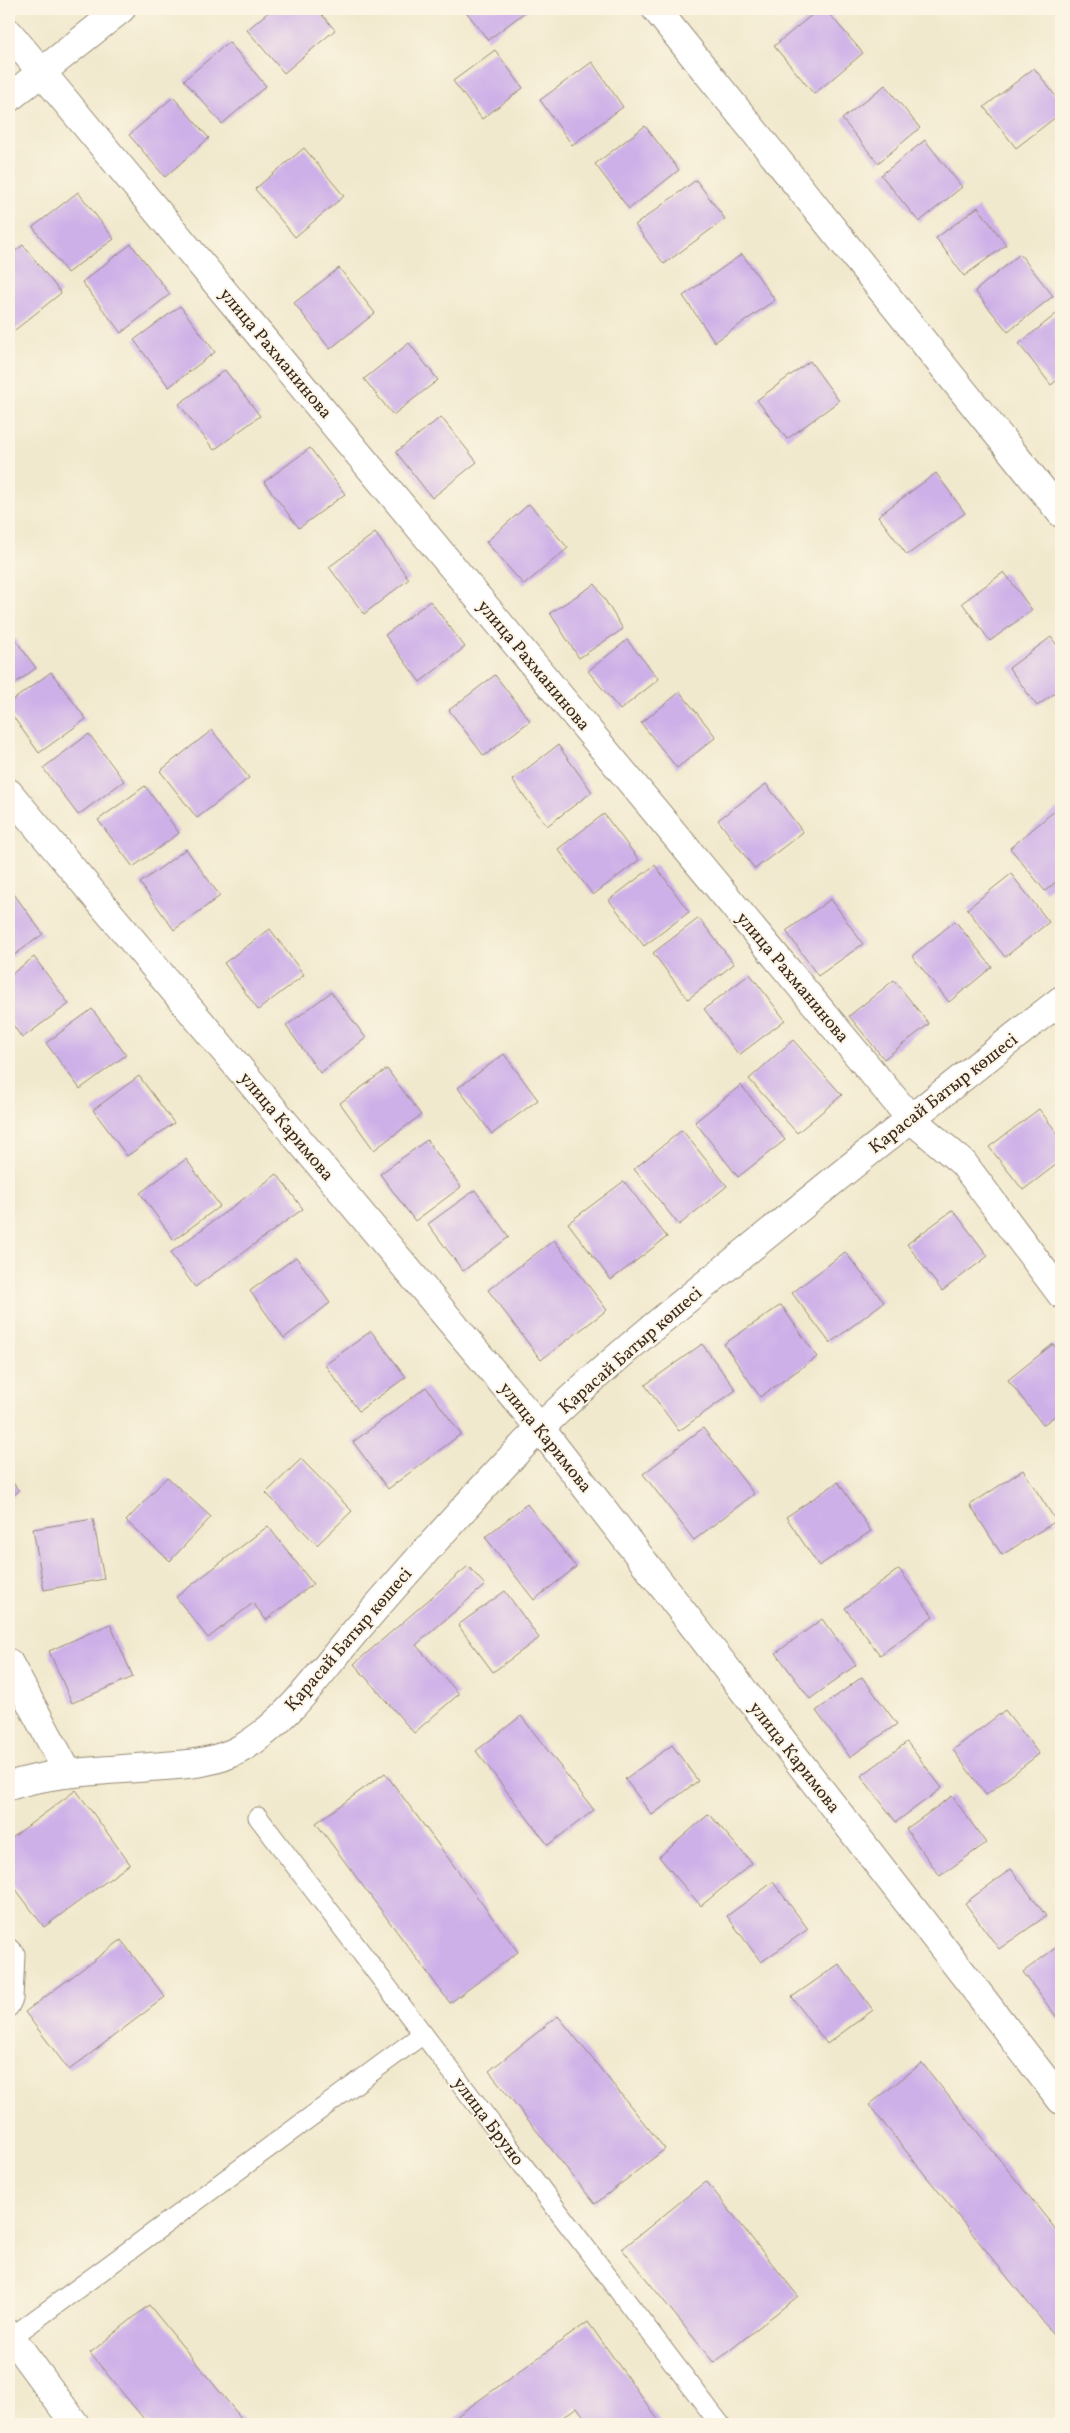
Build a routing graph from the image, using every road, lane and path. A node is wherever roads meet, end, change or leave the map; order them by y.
1 (121, 9) edge
2 (656, 9) edge
3 (9, 33) edge
4 (42, 72) junction
5 (9, 98) edge
6 (1061, 512) edge
7 (9, 793) edge
8 (1061, 1000) edge
9 (910, 1118) junction
10 (1061, 1294) edge
11 (540, 1428) junction
12 (9, 1663) edge
13 (68, 1773) junction
14 (9, 1786) edge
15 (258, 1817) dead end
16 (9, 1948) edge
17 (9, 2007) edge
18 (423, 2034) junction
19 (1061, 2100) edge
20 (9, 2337) edge
21 (75, 2424) edge
22 (720, 2424) edge

1 - 4 street
2 - 6 street
3 - 4 street, улица Рахманинова
4 - 5 street
4 - 9 street, улица Рахманинова
7 - 11 street, улица Каримова
8 - 9 street, Қарасай Батыр көшесі
9 - 10 street, улица Рахманинова
9 - 11 street, Қарасай Батыр көшесі
11 - 13 street, Қарасай Батыр көшесі
11 - 19 street, улица Каримова
12 - 13 street
13 - 14 street, Қарасай Батыр көшесі
15 - 18 lane, улица Бруно
16 - 17 lane
18 - 20 lane
18 - 22 lane, улица Бруно
20 - 21 street

